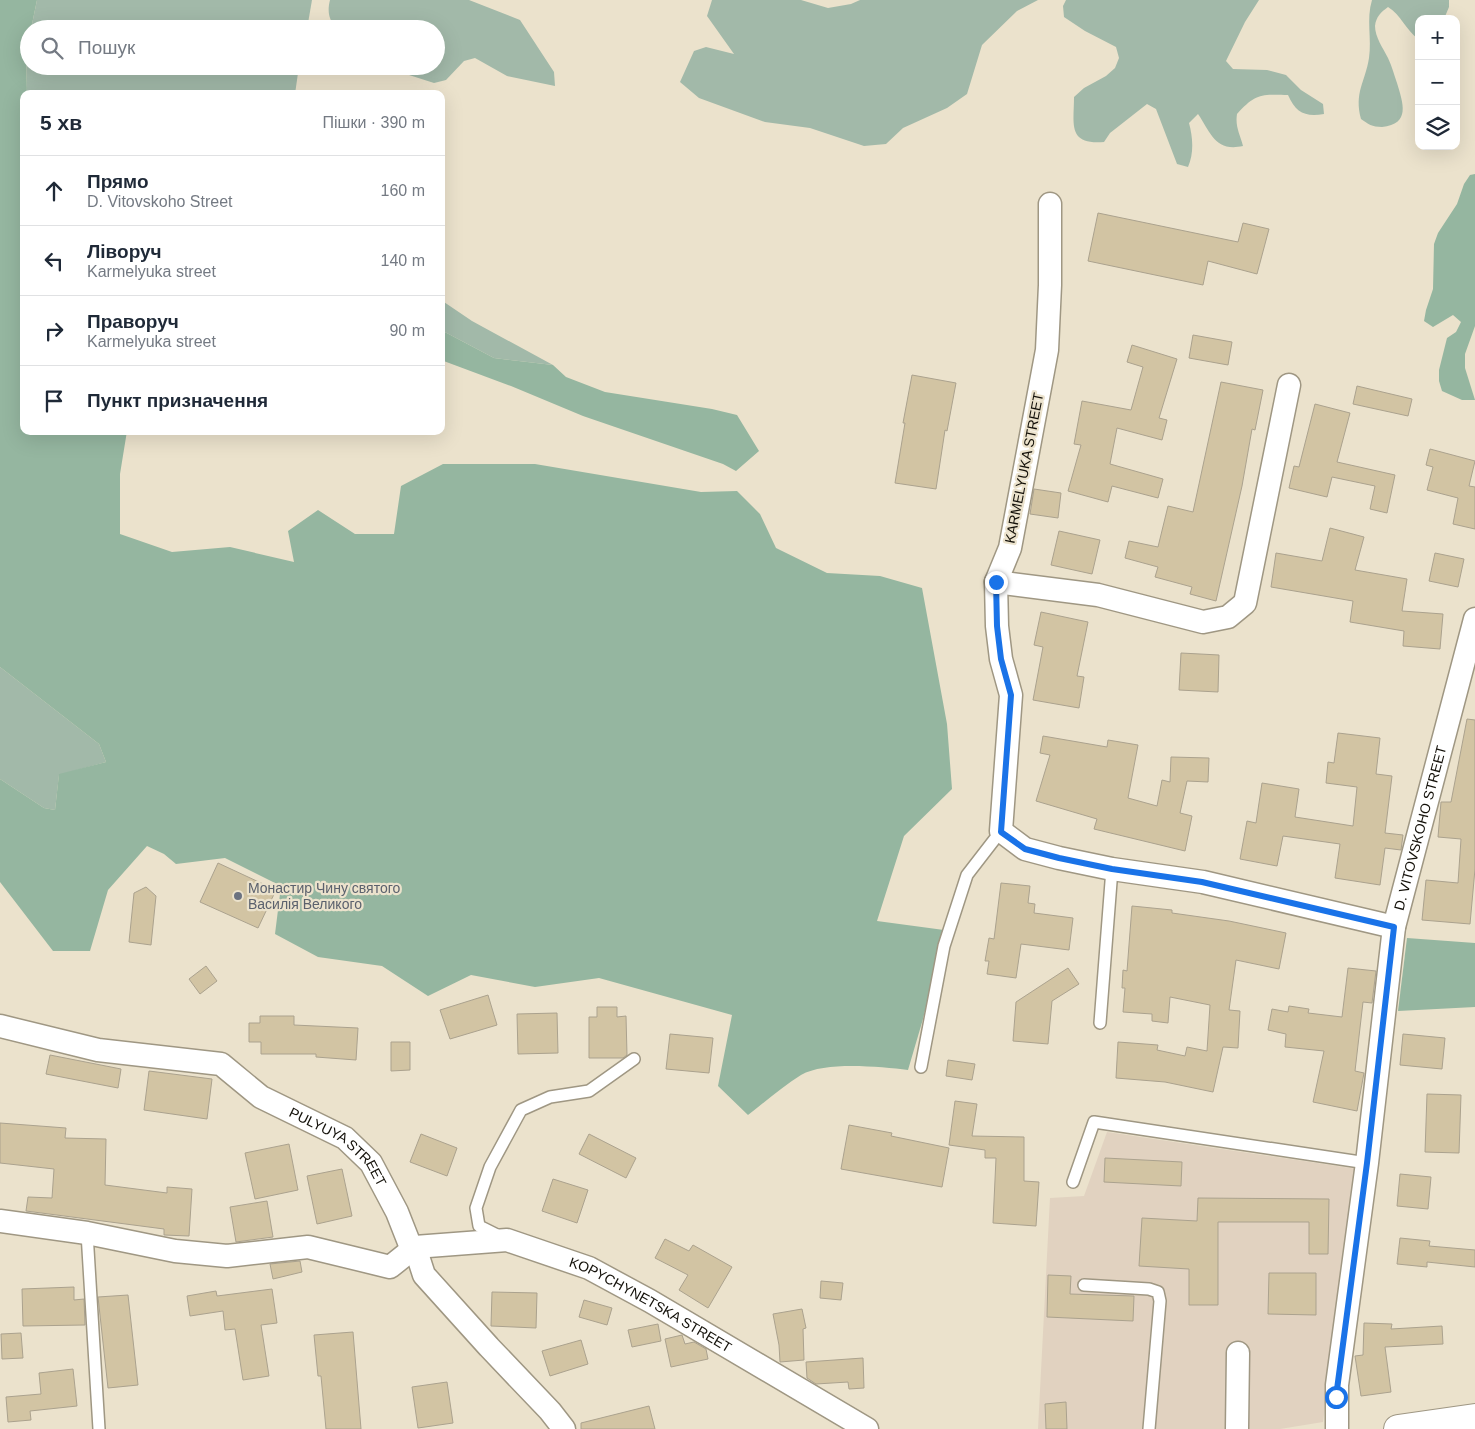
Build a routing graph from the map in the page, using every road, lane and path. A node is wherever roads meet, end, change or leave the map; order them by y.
1 (1050, 204) dead end
2 (1289, 386) dead end
3 (996, 582) junction
4 (1475, 619) edge
5 (1001, 832) junction
6 (1112, 869) junction
7 (1394, 927) junction
8 (1100, 1023) dead end
9 (0, 1026) edge
10 (634, 1059) dead end
11 (921, 1066) dead end
12 (1367, 1163) junction
13 (1073, 1182) dead end
14 (0, 1221) edge
15 (87, 1232) junction
16 (507, 1240) junction
17 (415, 1247) junction
18 (1084, 1285) dead end
19 (1238, 1353) dead end
20 (1475, 1418) edge
21 (99, 1429) edge
22 (564, 1429) edge
23 (867, 1429) edge
24 (1149, 1429) edge
25 (1237, 1429) edge
26 (1337, 1429) edge
27 (1398, 1429) edge

1 - 3 street, KARMELYUKA STREET
2 - 3 street
3 - 5 street, KARMELYUKA STREET
4 - 7 street, D. VITOVSKOHO STREET
5 - 6 street
5 - 11 lane
6 - 7 street
6 - 8 lane
7 - 12 street, D. VITOVSKOHO STREET
9 - 17 street, PULYUYA STREET
10 - 16 lane
12 - 13 lane
12 - 26 street, D. VITOVSKOHO STREET
14 - 15 street
15 - 17 street
15 - 21 lane
16 - 17 street, KOPYCHYNETSKA STREET
16 - 23 street, KOPYCHYNETSKA STREET
17 - 22 street, PULYUYA STREET
18 - 24 lane
19 - 25 street
20 - 27 main road

